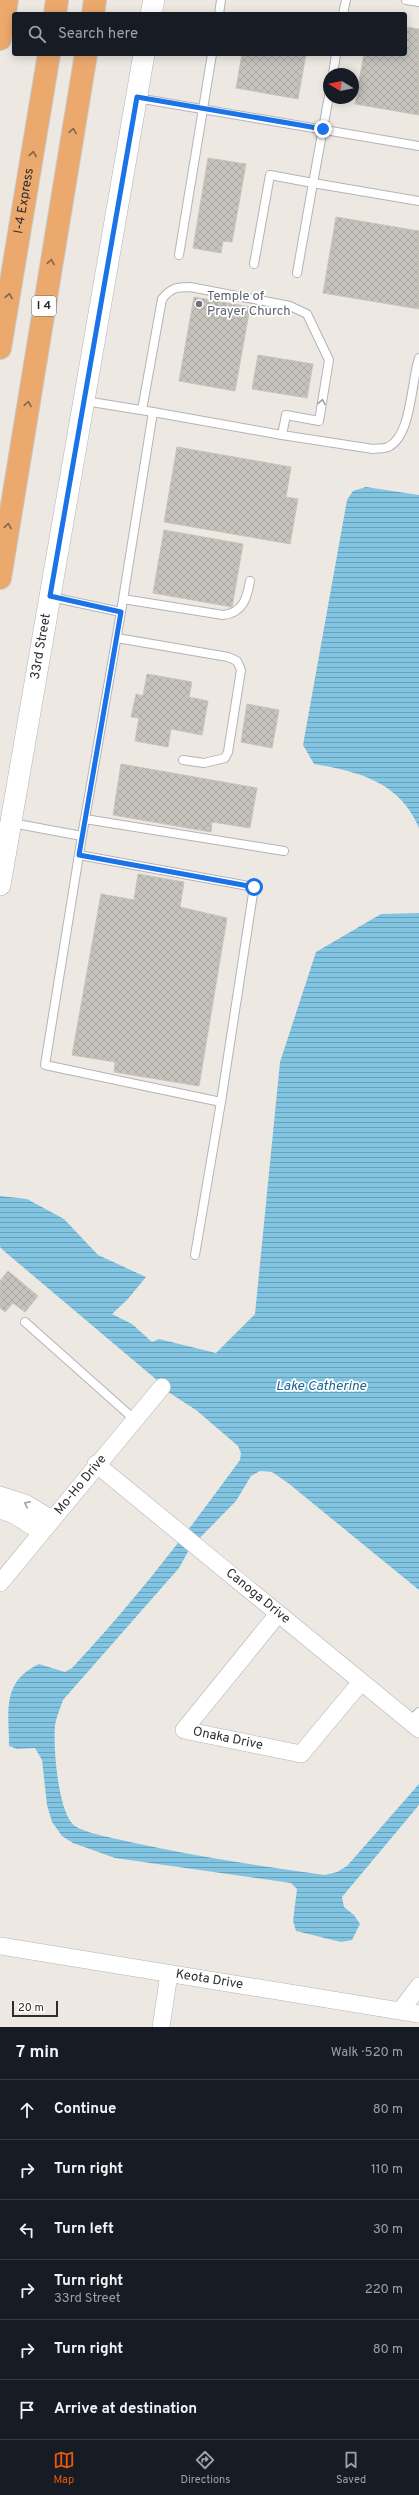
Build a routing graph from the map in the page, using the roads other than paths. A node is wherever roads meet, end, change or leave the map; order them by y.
1 (7, 0) edge
2 (57, 0) edge
3 (95, 0) edge
4 (154, 0) edge
5 (221, 0) edge
6 (346, 0) edge
7 (406, 0) edge
8 (419, 2) edge
9 (55, 12) edge
10 (93, 12) edge
11 (151, 12) edge
12 (219, 12) edge
13 (343, 12) edge
14 (0, 39) edge
15 (49, 56) edge
16 (86, 56) edge
17 (144, 56) edge
18 (212, 56) edge
19 (336, 56) edge
20 (334, 68) edge
21 (137, 97) junction
22 (328, 104) edge
23 (203, 108) junction
24 (323, 129) junction
25 (419, 146) edge
26 (313, 183) junction
27 (419, 201) edge
28 (178, 255) dead end
29 (254, 264) dead end
30 (297, 273) dead end
31 (0, 348) edge
32 (419, 358) edge
33 (84, 401) junction
34 (142, 410) junction
35 (153, 412) junction
36 (282, 435) junction
37 (0, 578) edge
38 (250, 581) dead end
39 (50, 596) junction
40 (123, 599) junction
41 (121, 612) junction
42 (116, 638) junction
43 (183, 760) dead end
44 (85, 819) junction
45 (11, 823) junction
46 (82, 836) junction
47 (284, 851) dead end
48 (79, 855) junction
49 (0, 885) edge
50 (221, 1102) junction
51 (195, 1255) dead end
52 (24, 1322) dead end
53 (162, 1387) dead end
54 (134, 1419) junction
55 (96, 1464) junction
56 (0, 1495) edge
57 (0, 1510) edge
58 (52, 1519) junction
59 (41, 1532) junction
60 (0, 1583) edge
61 (278, 1614) junction
62 (361, 1682) junction
63 (416, 1721) edge
64 (0, 1946) edge
65 (169, 1974) junction
66 (419, 1986) edge
67 (401, 2010) junction
68 (419, 2014) edge
69 (161, 2027) edge

1 - 14 highway
2 - 9 highway
3 - 10 highway
4 - 11 street
5 - 12 lane
6 - 13 lane
7 - 8 lane
31 -> 15 highway, I-4 Express
37 -> 16 highway, I 4
17 - 21 street, 33rd Street
18 - 23 lane
19 - 20 lane
21 - 23 lane
21 - 33 street, 33rd Street
22 - 24 lane
23 - 24 lane
23 - 28 lane
24 - 25 lane
24 - 26 lane
26 - 27 lane
26 - 29 lane
26 - 30 lane
32 - 36 lane
33 - 34 lane
33 - 39 street, 33rd Street
34 - 35 lane
36 -> 34 lane
35 - 36 lane
35 - 40 lane
38 - 40 lane
39 - 41 lane
39 - 45 street, 33rd Street
40 - 41 lane
41 - 42 lane
42 - 43 lane
42 - 44 lane
44 - 46 lane
44 - 47 lane
45 - 46 lane
45 - 49 street, 33rd Street
46 - 48 lane
48 - 50 lane
48 - 50 lane
50 - 51 lane
52 - 54 lane
53 - 54 street, Mo-Ho Drive
54 - 55 street, Mo-Ho Drive
55 - 58 street, Mo-Ho Drive
55 - 61 street, Canoga Drive
58 -> 56 street
57 - 59 street
58 - 59 street, Mo-Ho Drive
59 - 60 street, Mo-Ho Drive
61 - 62 street, Canoga Drive
61 - 62 street, Onaka Drive
62 - 63 street, Canoga Drive
64 - 65 street, Keota Drive
65 - 67 street, Keota Drive
65 - 69 street
66 - 67 street
67 - 68 street, Keota Drive

